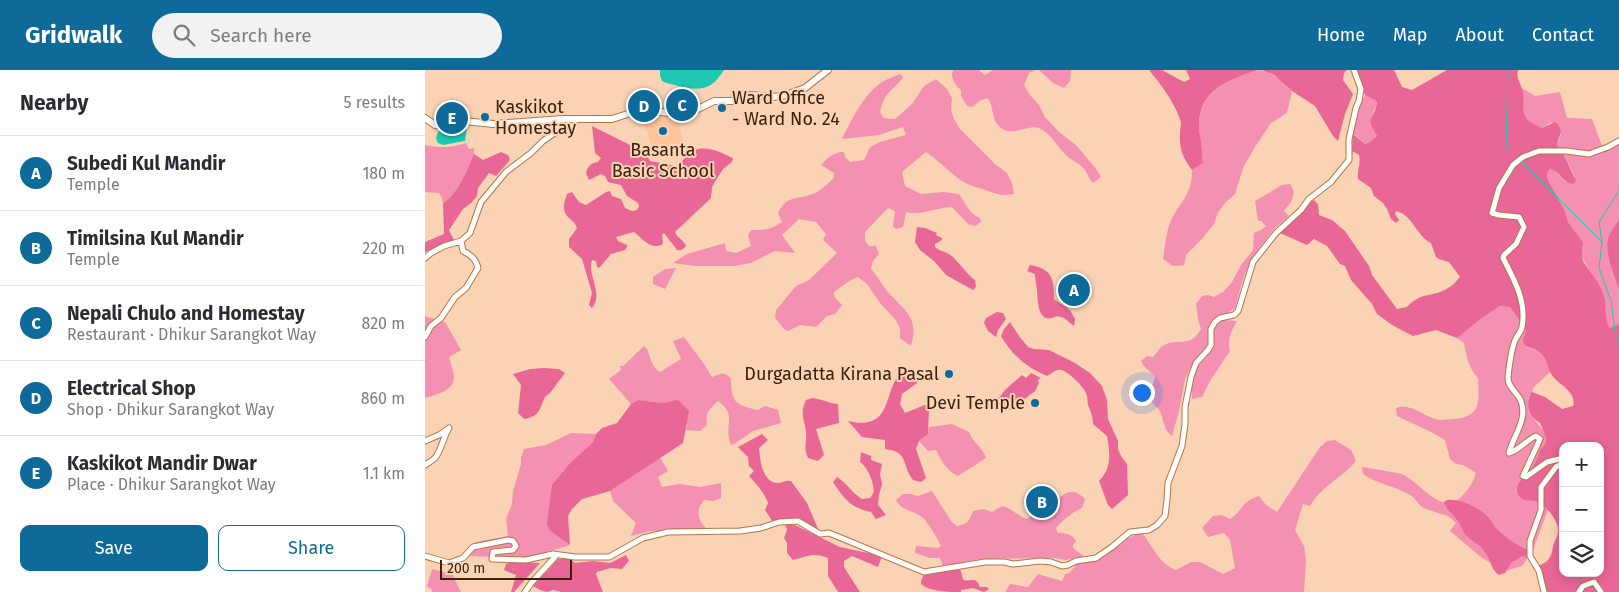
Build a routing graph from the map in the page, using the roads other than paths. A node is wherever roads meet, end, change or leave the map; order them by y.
1 (828, 70) edge
2 (1353, 70) edge
3 (425, 118) edge
4 (558, 119) junction
5 (1619, 141) edge
6 (461, 242) junction
7 (425, 258) edge
8 (425, 337) edge
9 (425, 441) edge
10 (1559, 459) edge
11 (425, 464) edge
12 (1559, 465) edge
13 (553, 554) junction
14 (425, 556) edge
15 (525, 592) edge
16 (1544, 592) edge
17 (1579, 592) edge
18 (1601, 592) edge

1 - 4 street
2 - 13 street
3 - 4 street
4 - 6 street
5 - 10 street
6 - 7 street
6 - 8 street
9 - 11 street
12 - 16 street
13 - 14 street
13 - 15 street
17 - 18 street

